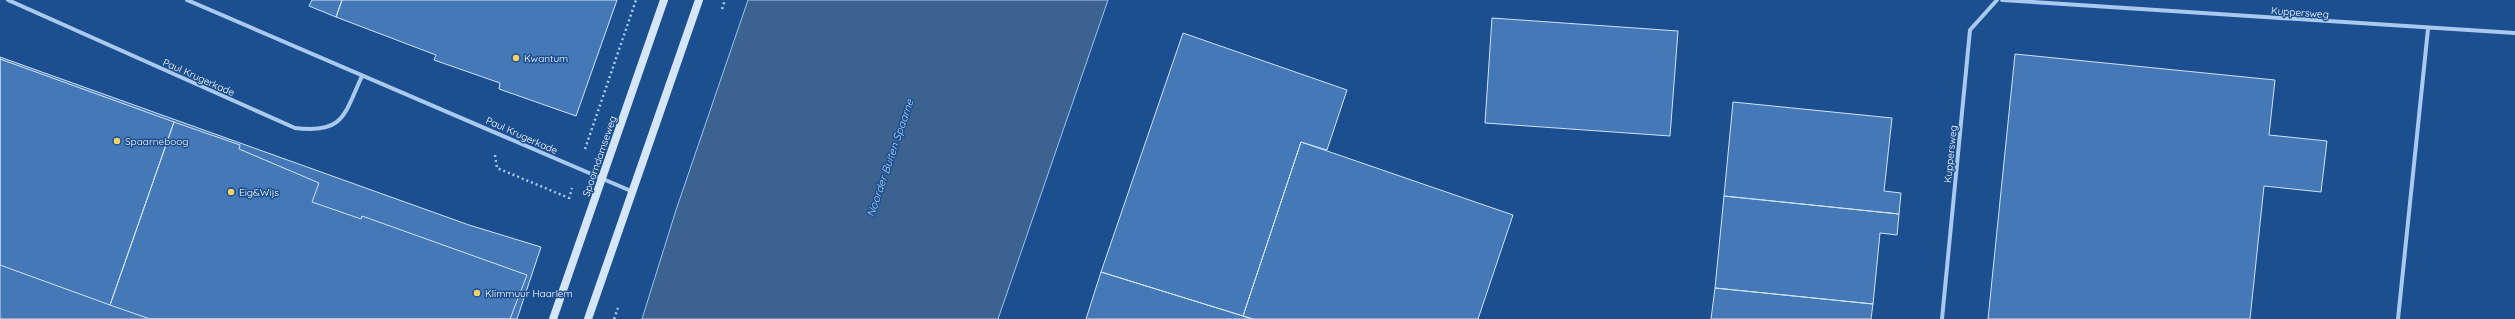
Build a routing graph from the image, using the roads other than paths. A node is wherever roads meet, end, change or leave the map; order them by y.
1 (8, 0) edge
2 (187, 0) edge
3 (664, 0) edge
4 (699, 0) edge
5 (1997, 0) edge
6 (2002, 0) edge
7 (2428, 29) junction
8 (2515, 33) edge
9 (362, 76) junction
10 (602, 179) junction
11 (631, 191) junction
12 (553, 319) edge
13 (588, 319) edge
14 (1942, 319) edge
15 (2398, 319) edge

1 - 9 street, Paul Krugerkade
2 - 9 street, Paul Krugerkade
3 - 10 main road, Spaarndamseweg
4 - 11 main road
5 - 14 street, Kuppersweg
6 - 7 street, Kuppersweg
7 - 8 street, Kuppersweg
7 - 15 street
9 - 10 street, Paul Krugerkade
10 - 11 street, Paul Krugerkade
10 - 12 main road, Spaarndamseweg
11 - 13 main road

